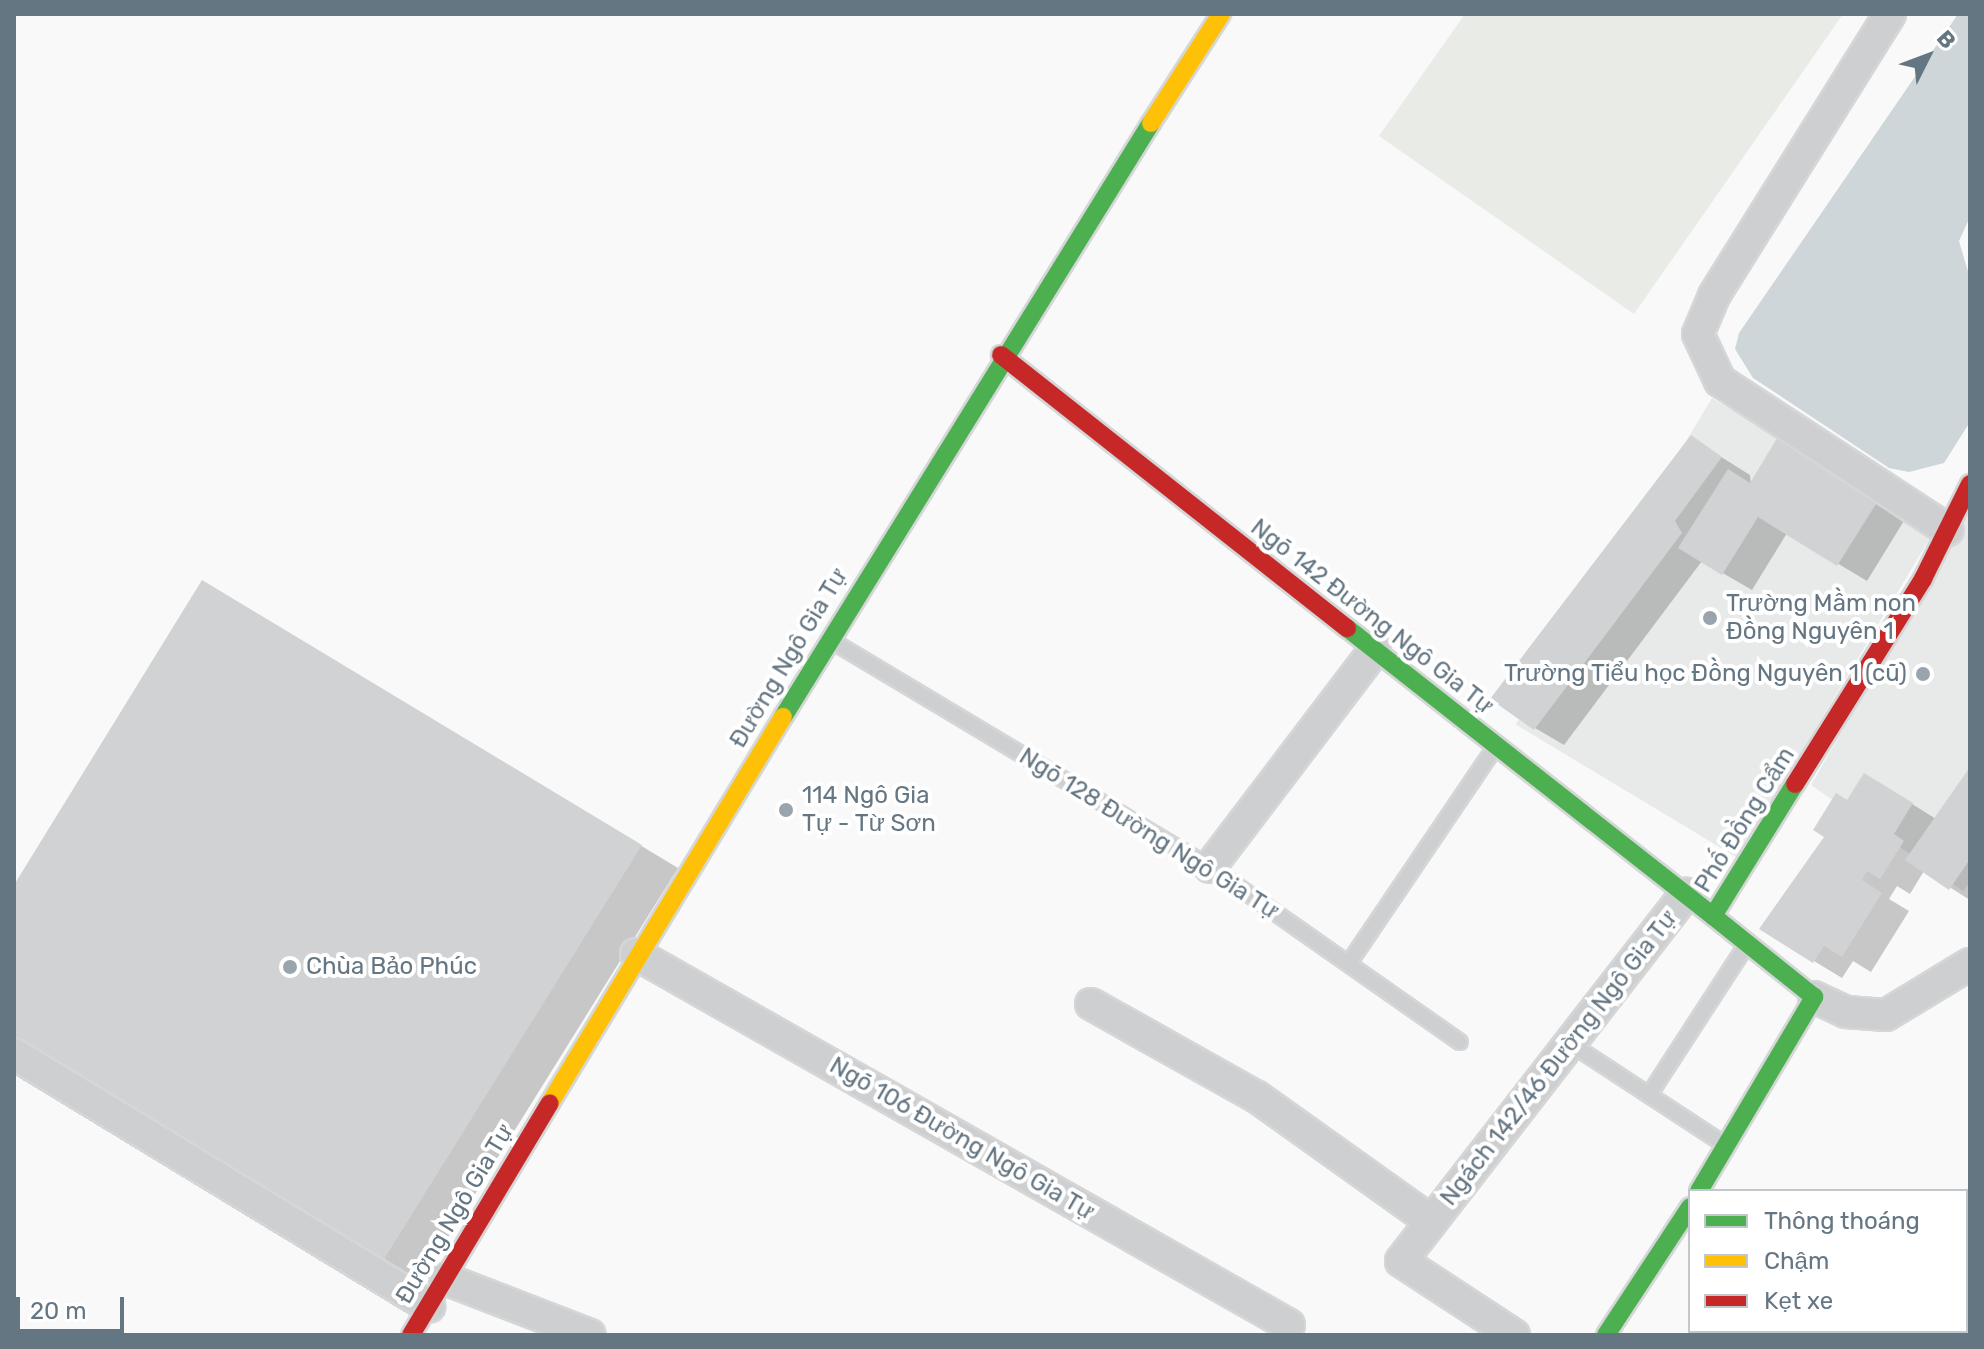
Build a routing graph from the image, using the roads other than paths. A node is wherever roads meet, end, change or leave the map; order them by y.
1 (1221, 14) edge
2 (1890, 14) edge
3 (1001, 355) junction
4 (1970, 484) edge
5 (1948, 530) junction
6 (828, 638) junction
7 (1375, 650) junction
8 (1496, 745) junction
9 (1210, 867) junction
10 (1686, 894) junction
11 (1713, 916) junction
12 (1747, 943) junction
13 (636, 954) junction
14 (1349, 963) junction
15 (1970, 964) edge
16 (1814, 997) junction
17 (1091, 1004) dead end
18 (1460, 1042) dead end
19 (1574, 1046) junction
20 (14, 1054) edge
21 (1649, 1095) junction
22 (1727, 1145) junction
23 (1700, 1189) edge
24 (1688, 1210) edge
25 (1431, 1221) junction
26 (445, 1279) junction
27 (429, 1306) junction
28 (1289, 1325) dead end
29 (411, 1335) edge
30 (590, 1335) edge
31 (1514, 1335) edge
32 (1606, 1335) edge

1 - 3 street, Đường Ngô Gia Tự
2 - 5 street
3 - 6 street, Đường Ngô Gia Tự
3 - 7 street, Ngõ 142 Đường Ngô Gia Tự
4 - 5 street, Phố Đồng Cẩm
5 - 11 street, Phố Đồng Cẩm
6 - 9 lane, Ngõ 128 Đường Ngô Gia Tự
6 - 13 street, Đường Ngô Gia Tự
7 - 8 street, Ngõ 142 Đường Ngô Gia Tự
7 - 9 street
8 - 10 street, Ngõ 142 Đường Ngô Gia Tự
8 - 14 lane
9 - 14 lane, Ngõ 128 Đường Ngô Gia Tự
10 - 11 street, Ngõ 142 Đường Ngô Gia Tự
10 - 19 street, Ngách 142/46 Đường Ngô Gia Tự
11 - 12 street, Phố Đồng Cẩm
12 - 16 street, Phố Đồng Cẩm
12 - 21 lane
13 - 26 street, Đường Ngô Gia Tự
13 - 28 street, Ngõ 106 Đường Ngô Gia Tự
14 - 18 lane, Ngõ 128 Đường Ngô Gia Tự
15 - 16 street
16 - 22 street
17 - 25 street
19 - 21 lane
19 - 25 street, Ngách 142/46 Đường Ngô Gia Tự
20 - 27 street
21 - 22 lane
22 - 23 street
24 - 32 street
25 - 31 street, Ngách 142/46 Đường Ngô Gia Tự
26 - 27 street, Đường Ngô Gia Tự
26 - 30 street
27 - 29 street, Đường Ngô Gia Tự

